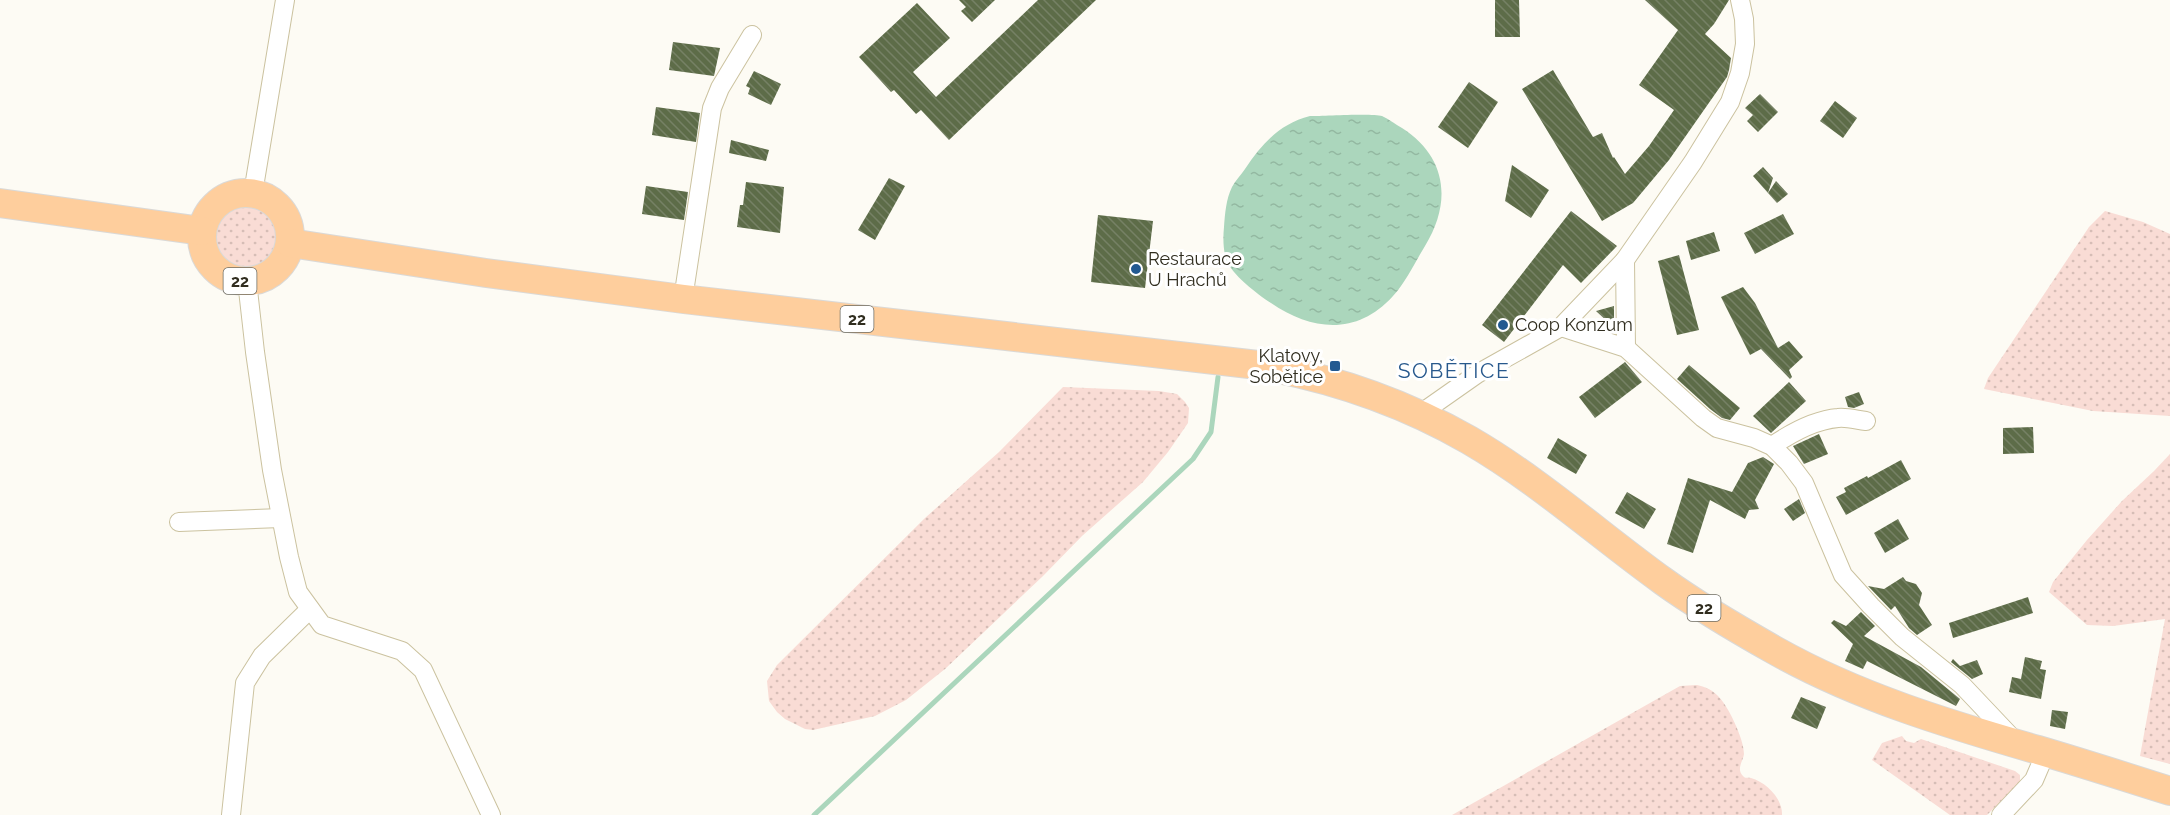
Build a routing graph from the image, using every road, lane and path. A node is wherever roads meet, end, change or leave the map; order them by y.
1 (285, 0) edge
2 (1740, 0) edge
3 (752, 34) dead end
4 (253, 193) junction
5 (0, 203) edge
6 (202, 231) junction
7 (290, 243) junction
8 (1625, 260) junction
9 (247, 281) junction
10 (683, 299) junction
11 (1561, 327) junction
12 (1626, 348) junction
13 (1420, 414) junction
14 (1866, 421) dead end
15 (1772, 446) junction
16 (281, 518) junction
17 (178, 522) dead end
18 (310, 609) junction
19 (2018, 744) junction
20 (2046, 753) junction
21 (2170, 791) edge
22 (231, 815) edge
23 (491, 815) edge
24 (2001, 815) edge

1 - 4 street
2 - 8 street
3 - 10 street
4 - 6 main road
4 - 7 main road
5 - 6 main road
6 - 9 main road, 22
7 - 9 main road, 22
7 - 10 main road, 22
8 - 11 street
8 - 12 street
9 - 16 street
10 - 13 main road, 22
11 - 12 street
11 - 13 street
12 - 15 street
13 - 19 main road, 22
14 - 15 street
15 - 19 street
16 - 17 street
16 - 18 street
18 - 22 street
18 - 23 street
19 - 20 main road, 22
20 - 21 main road, 22
20 - 24 street

